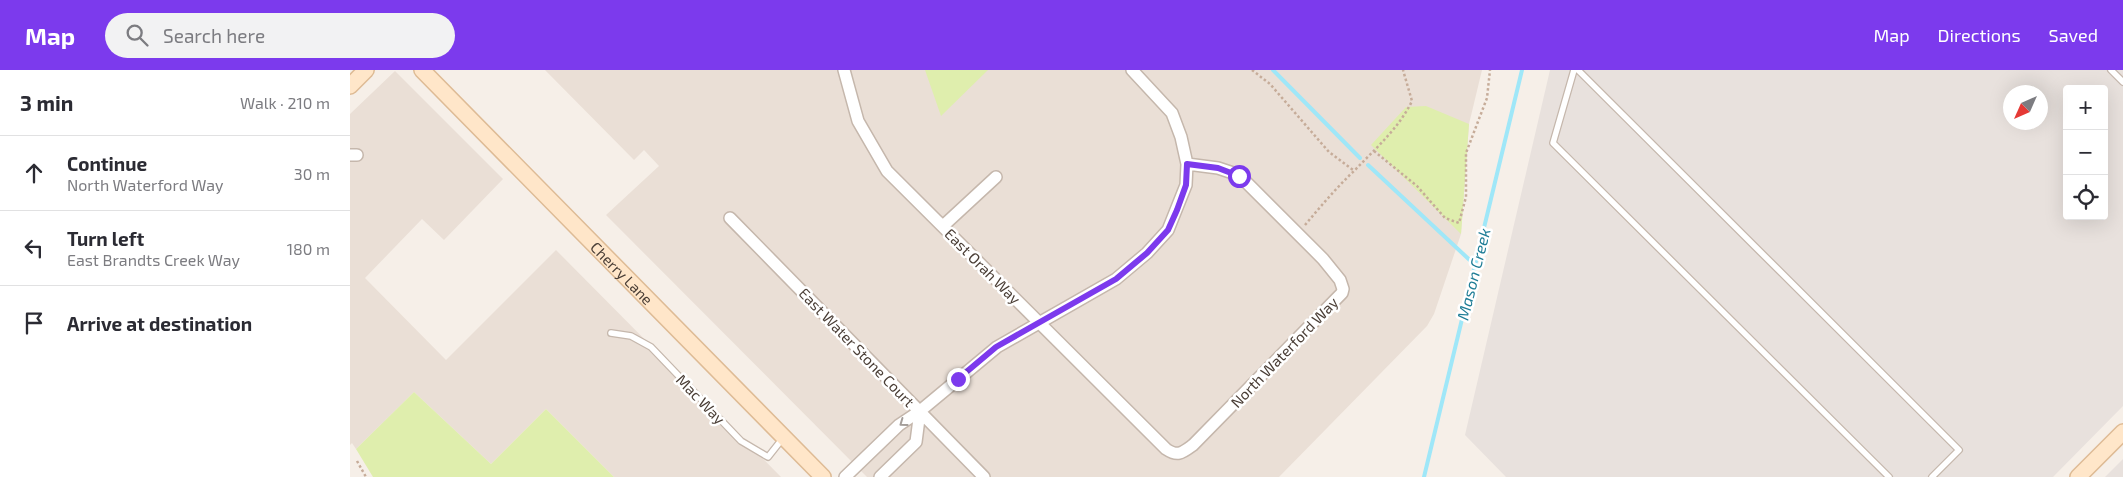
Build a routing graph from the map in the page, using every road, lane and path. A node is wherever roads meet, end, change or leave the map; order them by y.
1 (366, 70) edge
2 (422, 70) edge
3 (844, 70) edge
4 (1132, 70) edge
5 (1252, 70) edge
6 (1403, 70) edge
7 (1490, 70) edge
8 (1574, 70) edge
9 (1578, 70) edge
10 (2111, 70) edge
11 (2123, 82) edge
12 (350, 86) edge
13 (1374, 151) junction
14 (1187, 164) junction
15 (1354, 171) junction
16 (996, 177) dead end
17 (730, 218) dead end
18 (943, 226) junction
19 (1297, 233) junction
20 (1040, 322) junction
21 (612, 333) dead end
22 (920, 411) junction
23 (2123, 432) edge
24 (784, 437) junction
25 (1181, 454) joint
26 (357, 461) dead end
27 (366, 477) edge
28 (823, 477) edge
29 (845, 477) edge
30 (880, 477) edge
31 (984, 477) edge
32 (1889, 477) edge
33 (1932, 477) edge
34 (2078, 477) edge

1 - 12 main road
2 - 24 main road, Cherry Lane
3 - 18 street, East Orah Way
4 - 14 street
5 - 15 path
6 - 13 path
7 - 13 path
8 - 32 lane
9 - 33 lane
10 - 11 lane
13 - 15 path
14 - 19 street, North Waterford Way
14 - 20 street
15 - 19 path
16 - 18 street
17 - 22 street, East Water Stone Court
18 - 20 street, East Orah Way
19 - 25 street, North Waterford Way
20 - 22 street
20 - 25 street, East Orah Way
21 - 24 lane, Mac Way
22 -> 29 street
22 - 30 street
22 - 31 street, East Water Stone Court
23 - 34 main road
24 - 28 main road, Cherry Lane
26 - 27 path

